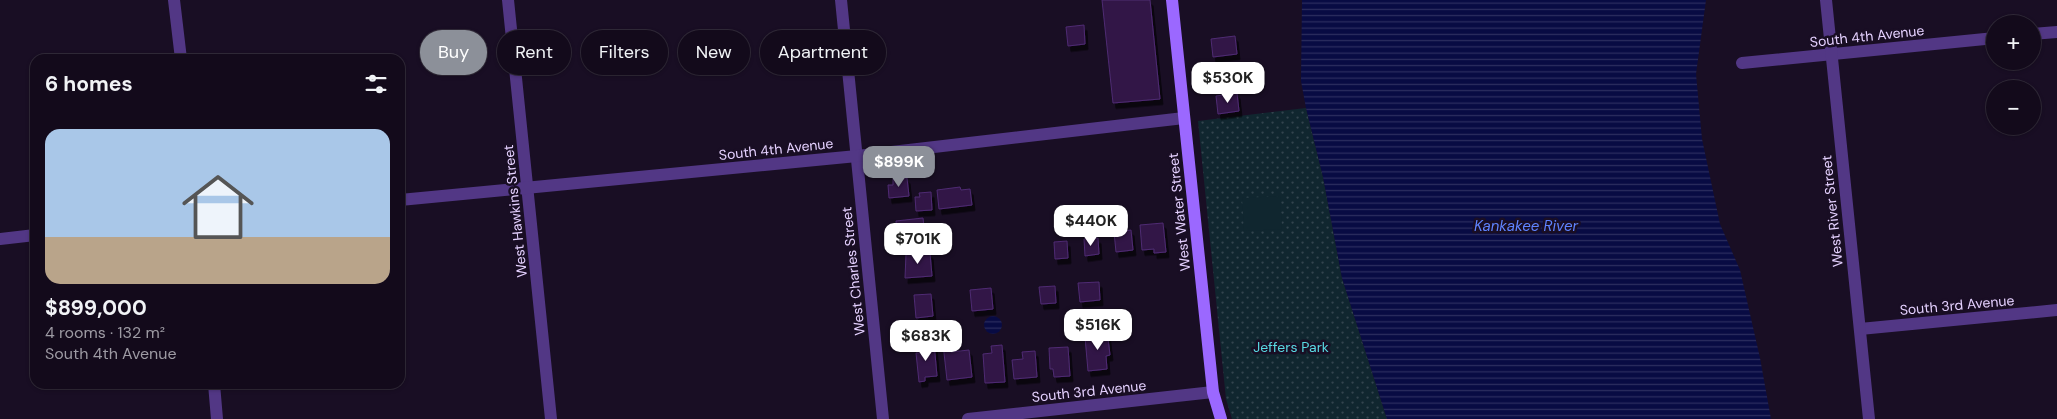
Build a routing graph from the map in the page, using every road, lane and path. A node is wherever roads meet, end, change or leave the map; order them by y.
1 (174, 0) edge
2 (508, 0) edge
3 (841, 0) edge
4 (1172, 0) edge
5 (1826, 0) edge
6 (2057, 32) edge
7 (2041, 33) edge
8 (1986, 39) edge
9 (180, 54) edge
10 (1831, 54) junction
11 (1742, 63) dead end
12 (1184, 118) junction
13 (857, 156) junction
14 (528, 188) junction
15 (405, 200) edge
16 (30, 236) edge
17 (0, 239) edge
18 (2057, 310) edge
19 (1860, 329) junction
20 (214, 389) edge
21 (1213, 392) junction
22 (217, 419) edge
23 (551, 419) edge
24 (883, 419) edge
25 (968, 419) edge
26 (1221, 419) edge
27 (1869, 419) edge

1 - 9 street
2 - 14 street, West Hawkins Street
3 - 13 street, West Charles Street
4 - 12 main road, West Water Street
5 - 10 street, West River Street
6 - 7 street
8 - 10 street, South 4th Avenue
10 - 11 street, South 4th Avenue
10 - 19 street, West River Street
12 - 13 street, South 4th Avenue
12 - 21 main road, West Water Street
13 - 14 street, South 4th Avenue
13 - 24 street, West Charles Street
14 - 15 street, South 4th Avenue
14 - 23 street, West Hawkins Street
16 - 17 street
18 - 19 street, South 3rd Avenue
19 - 27 street, West River Street
20 - 22 street
21 - 25 street, South 3rd Avenue
21 - 26 main road, West Water Street

